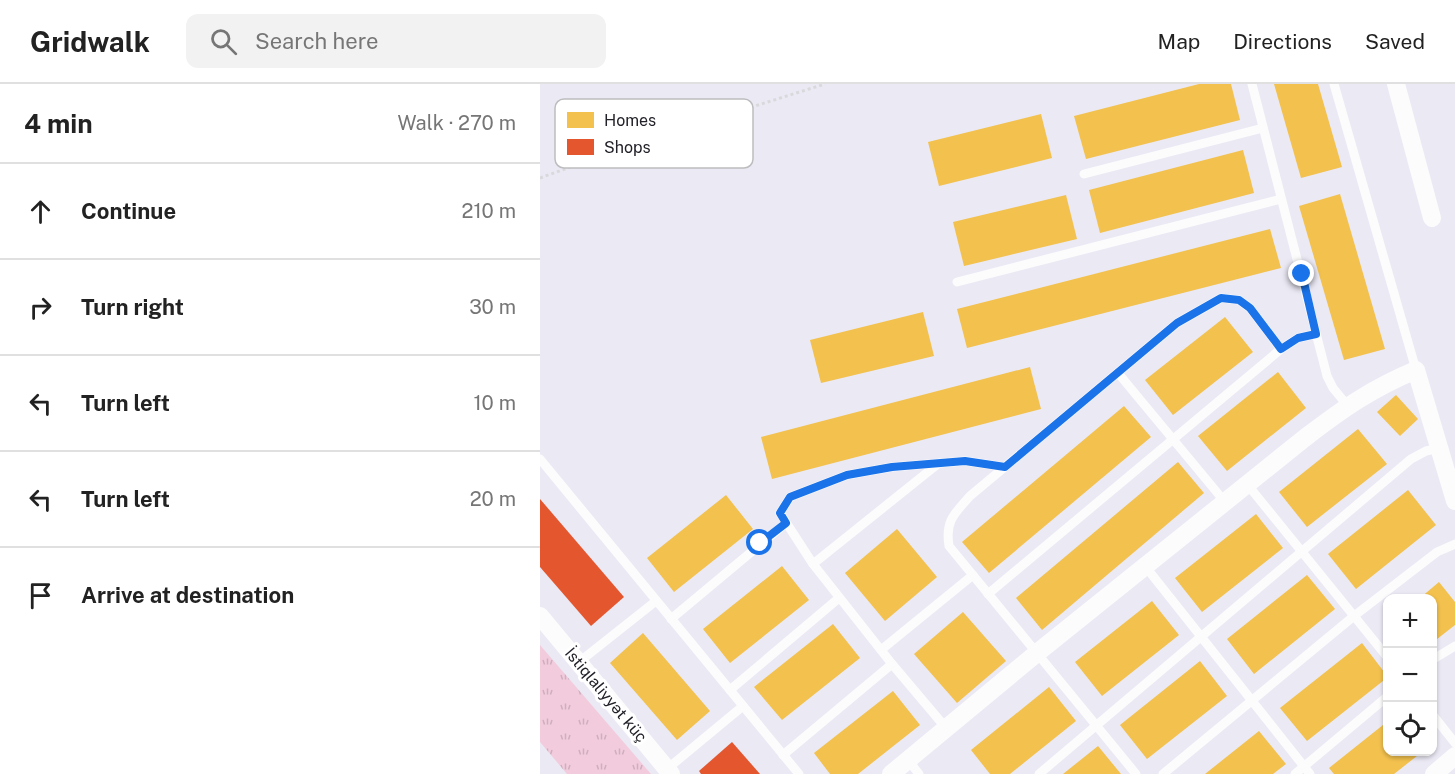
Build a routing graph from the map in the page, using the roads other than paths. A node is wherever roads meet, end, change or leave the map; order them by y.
1 (1252, 84) edge
2 (1334, 84) edge
3 (1396, 84) edge
4 (1263, 128) junction
5 (1084, 174) dead end
6 (1281, 199) junction
7 (1432, 218) dead end
8 (957, 282) dead end
9 (1316, 334) junction
10 (1281, 349) junction
11 (1416, 370) junction
12 (1118, 373) junction
13 (1347, 405) junction
14 (1173, 439) junction
15 (1439, 448) junction
16 (540, 459) edge
17 (939, 463) junction
18 (1005, 467) junction
19 (1247, 484) junction
20 (1455, 501) edge
21 (1225, 502) junction
22 (786, 523) junction
23 (1455, 544) edge
24 (1303, 551) junction
25 (813, 564) junction
26 (1145, 566) junction
27 (973, 575) junction
28 (988, 594) junction
29 (839, 598) junction
30 (656, 601) junction
31 (540, 616) edge
32 (1354, 616) junction
33 (671, 619) junction
34 (1202, 637) junction
35 (1455, 646) edge
36 (881, 650) junction
37 (1037, 652) junction
38 (1383, 652) edge
39 (1437, 657) edge
40 (579, 662) junction
41 (892, 664) junction
42 (729, 690) junction
43 (1252, 701) junction
44 (1383, 701) edge
45 (743, 706) junction
46 (1437, 720) edge
47 (1096, 726) junction
48 (946, 728) junction
49 (1455, 743) edge
50 (783, 755) junction
51 (1455, 756) edge
52 (914, 767) edge
53 (1307, 770) edge
54 (669, 772) edge
55 (799, 774) edge
56 (891, 774) edge
57 (1040, 774) edge
58 (1136, 774) edge
59 (1163, 774) edge
60 (1295, 774) edge
61 (1434, 774) edge

1 - 4 lane
2 - 11 lane
3 - 7 street
4 - 5 lane
4 - 6 lane
6 - 8 lane
6 - 9 lane
9 - 10 lane
9 - 13 lane
10 - 12 lane
10 - 14 lane
11 - 13 street
11 - 15 street
12 - 14 lane
12 - 18 lane
13 - 19 street
14 - 21 lane
14 - 28 lane
15 - 20 street
15 - 24 lane
16 - 30 lane
17 - 18 lane
17 - 22 lane
17 - 25 lane
18 - 27 lane
19 - 21 street
19 - 24 lane
21 - 26 street
22 - 25 lane
22 - 33 lane
23 - 32 lane
24 - 32 lane
24 - 34 lane
25 - 29 lane
26 - 34 lane
26 - 37 street
27 - 28 lane
27 - 36 lane
28 - 37 lane
29 - 36 lane
29 - 42 lane
30 - 33 lane
30 - 40 lane
31 - 40 street, İstiqlaliyyət küç
32 - 38 lane
32 - 43 lane
33 - 42 lane
34 - 43 lane
34 - 47 lane
35 - 39 lane
36 - 41 lane
37 - 47 lane
37 - 48 street
40 - 54 street, İstiqlaliyyət küç
41 - 48 lane
41 - 50 lane
42 - 45 lane
43 - 53 lane
43 - 59 lane
44 - 53 lane
45 - 50 lane
45 - 54 lane
46 - 49 lane
47 - 57 lane
47 - 58 lane
48 - 52 street
50 - 55 lane
51 - 61 street
52 - 56 street
53 - 60 lane

